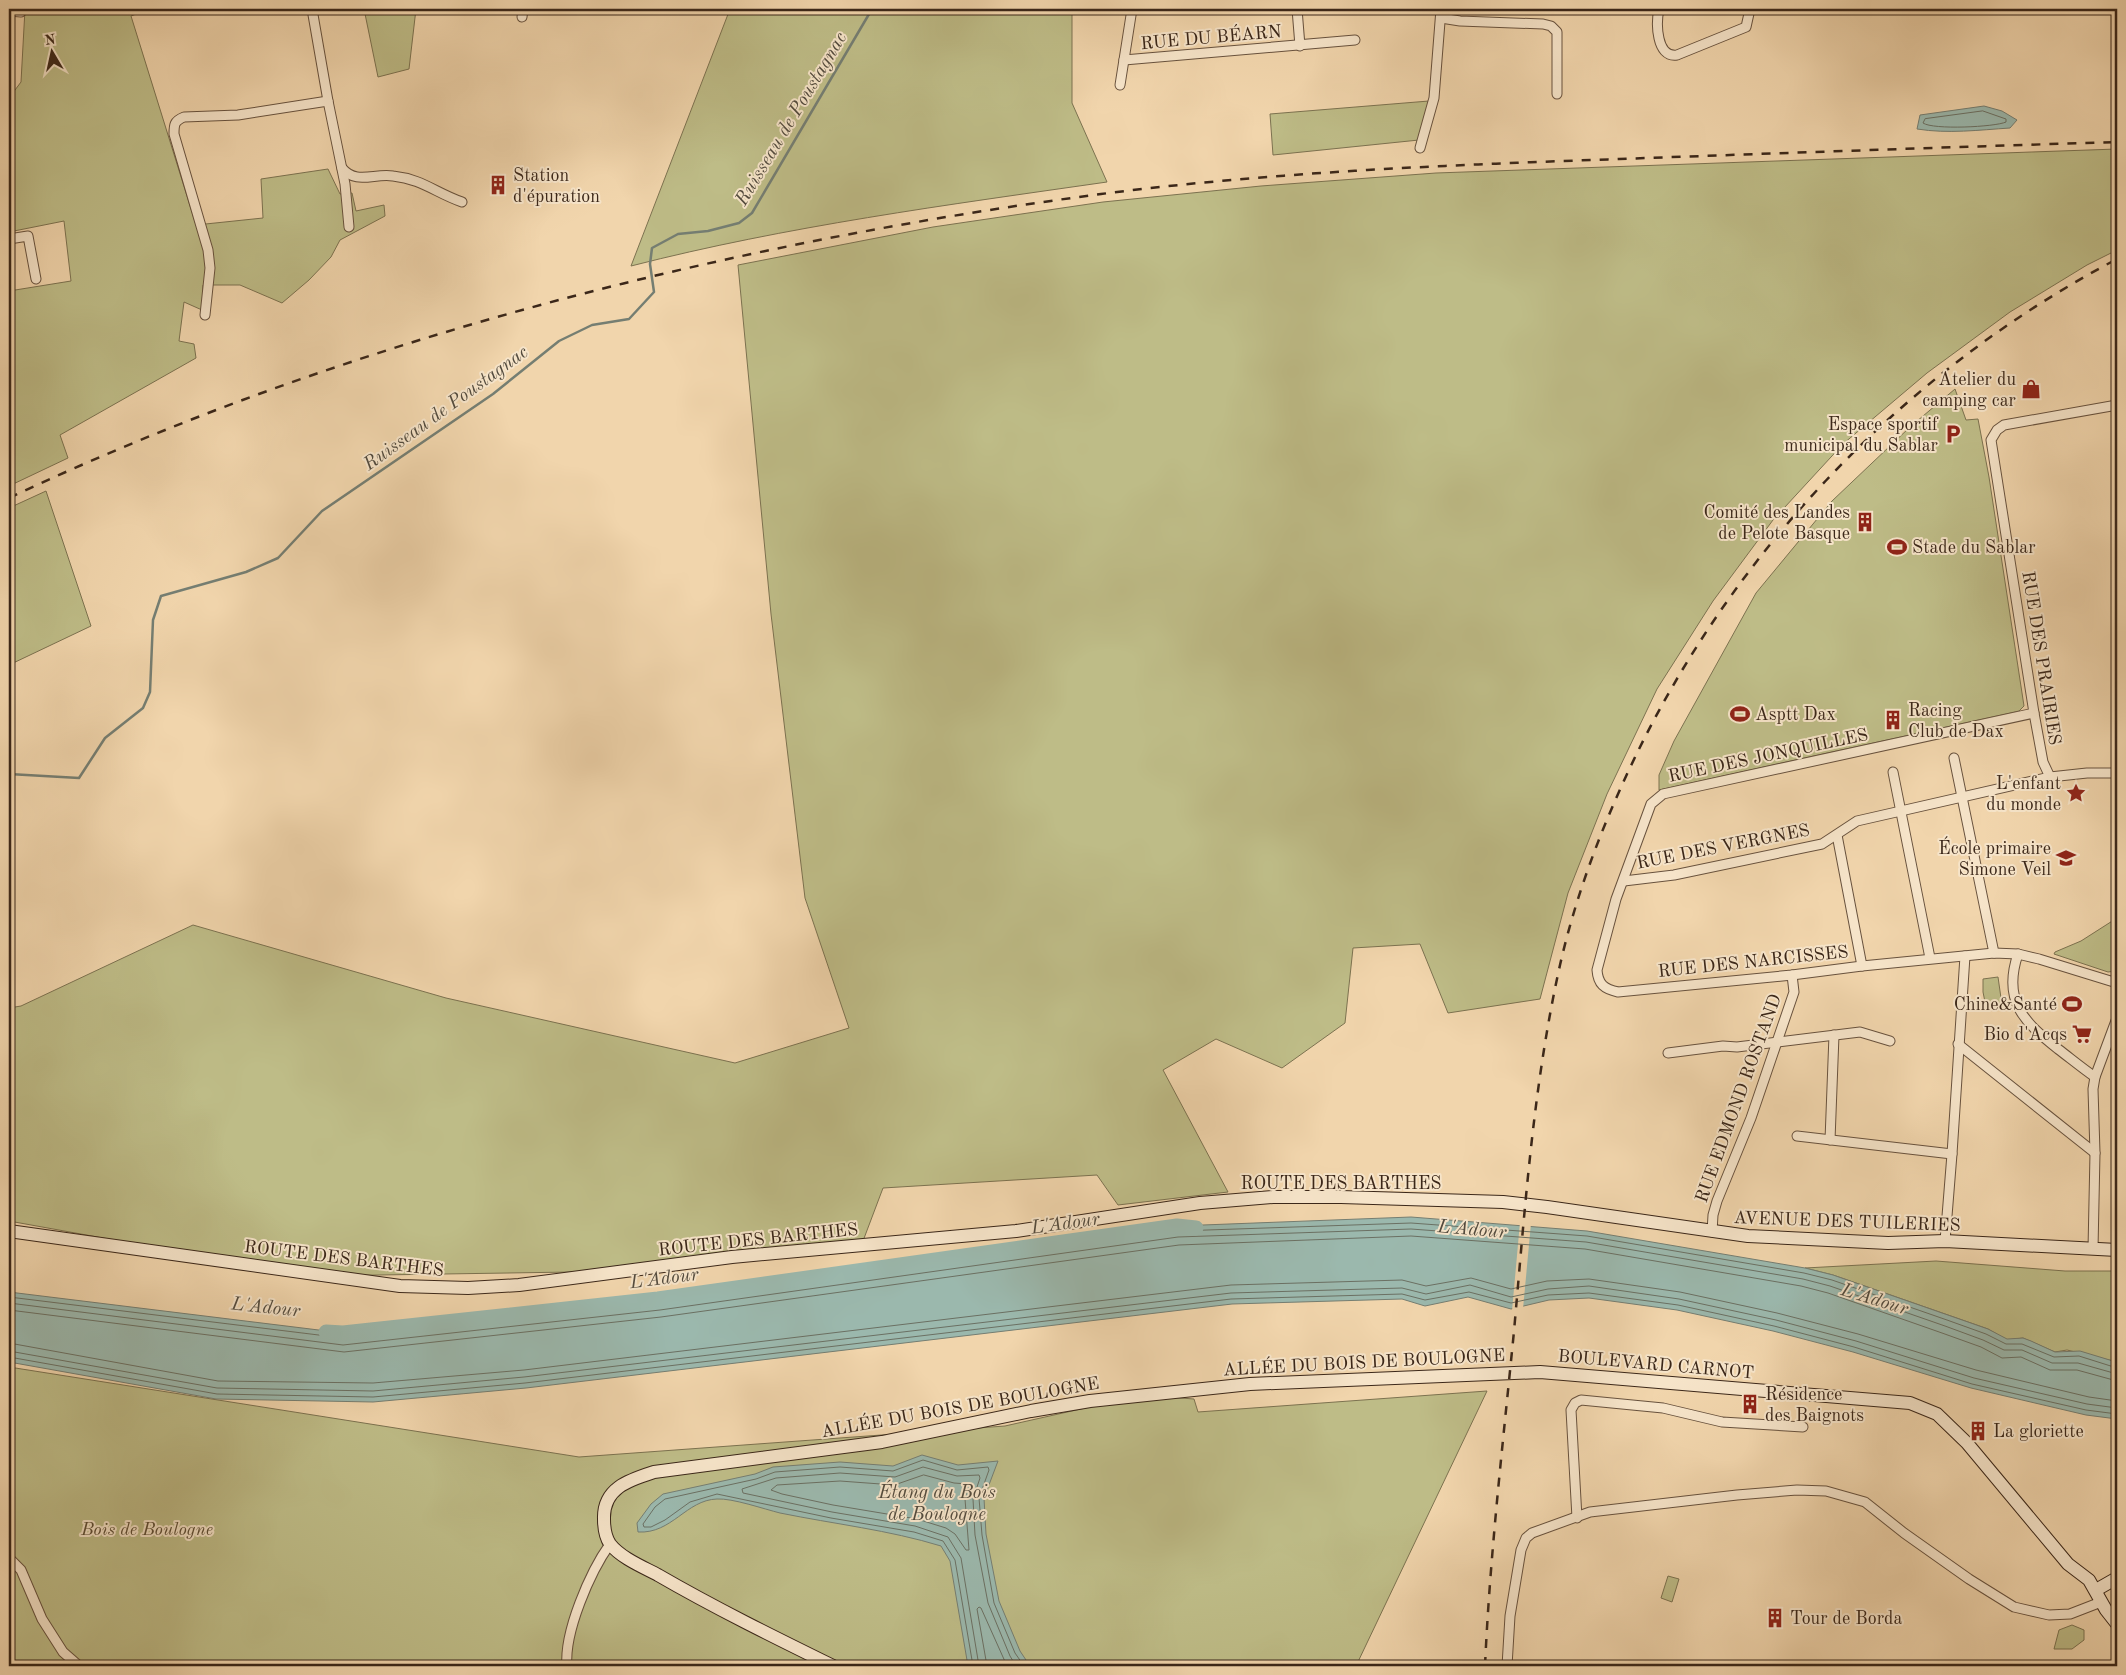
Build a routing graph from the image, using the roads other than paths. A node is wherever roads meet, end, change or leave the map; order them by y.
1 (312, 9) edge
2 (1132, 9) edge
3 (1297, 9) edge
4 (1659, 9) edge
5 (1750, 9) edge
6 (9, 11) edge
7 (21, 12) dead end
8 (1441, 14) edge
9 (1355, 40) dead end
10 (1300, 46) junction
11 (1124, 60) junction
12 (1120, 85) dead end
13 (1557, 94) dead end
14 (328, 101) junction
15 (1420, 148) dead end
16 (341, 166) junction
17 (462, 202) dead end
18 (349, 227) dead end
19 (9, 239) edge
20 (36, 279) dead end
21 (206, 315) dead end
22 (2117, 405) edge
23 (2034, 713) junction
24 (1954, 758) dead end
25 (1893, 772) dead end
26 (2117, 772) edge
27 (2050, 777) junction
28 (1963, 798) junction
29 (1901, 811) junction
30 (1837, 835) junction
31 (1624, 882) junction
32 (1994, 953) junction
33 (2018, 954) junction
34 (1965, 956) junction
35 (1930, 958) junction
36 (1862, 966) junction
37 (1792, 975) junction
38 (2117, 983) edge
39 (2117, 990) edge
40 (2117, 1018) edge
41 (1834, 1036) junction
42 (1776, 1042) junction
43 (1890, 1042) dead end
44 (1958, 1044) junction
45 (1668, 1053) dead end
46 (2095, 1077) junction
47 (1797, 1136) dead end
48 (1830, 1140) junction
49 (2095, 1153) junction
50 (1952, 1154) junction
51 (1547, 1207) joint
52 (9, 1231) edge
53 (1712, 1232) junction
54 (1944, 1241) junction
55 (2093, 1250) junction
56 (2117, 1250) edge
57 (1540, 1372) joint
58 (1803, 1427) dead end
59 (1577, 1518) junction
60 (610, 1544) junction
61 (9, 1558) edge
62 (2117, 1578) edge
63 (2099, 1596) junction
64 (2117, 1624) edge
65 (79, 1666) edge
66 (567, 1666) edge
67 (833, 1666) edge
68 (1507, 1666) edge

1 - 14 street
2 - 11 street
3 - 10 street, RUE DU BÉARN
4 - 5 street
6 - 7 street
8 - 13 street
8 - 15 street
9 - 10 street, RUE DU BÉARN
10 - 11 street, RUE DU BÉARN
11 - 12 street
14 - 16 street
14 - 21 street
16 - 17 street
16 - 18 street
19 - 20 street
22 - 23 street, RUE DES PRAIRIES
23 - 27 street, RUE DES PRAIRIES
23 - 31 street, RUE DES JONQUILLES
24 - 28 street
25 - 29 street
26 - 27 street, RUE DES VERGNES
27 - 28 street, RUE DES VERGNES
28 - 29 street, RUE DES VERGNES
28 - 32 street
29 - 30 street, RUE DES VERGNES
29 - 35 street
30 - 31 street, RUE DES VERGNES
30 - 36 street
31 - 37 street, RUE DES NARCISSES
32 - 33 street, RUE DES NARCISSES
32 - 34 street, RUE DES NARCISSES
33 - 38 street, RUE DES NARCISSES
33 - 46 street
34 - 35 street, RUE DES NARCISSES
34 - 44 street
35 - 36 street, RUE DES NARCISSES
36 - 37 street, RUE DES NARCISSES
37 - 42 street, RUE EDMOND ROSTAND
38 - 39 street
40 - 46 street
41 - 42 street
41 - 43 street
41 - 48 street
42 - 45 street
42 - 53 street, RUE EDMOND ROSTAND
44 - 49 street
44 - 50 street
46 - 49 street
47 - 48 street
48 - 50 street
49 - 55 street
50 - 54 street
51 - 52 main road, ROUTE DES BARTHES
51 - 53 main road, AVENUE DES TUILERIES
53 - 54 main road, AVENUE DES TUILERIES
54 - 55 main road, AVENUE DES TUILERIES
55 - 56 main road, AVENUE DES TUILERIES
57 - 60 main road, ALLÉE DU BOIS DE BOULOGNE
57 - 63 main road, BOULEVARD CARNOT
58 - 59 street
59 - 63 street
59 - 68 street
60 - 66 street
60 - 67 main road
61 - 65 street
62 - 63 main road
63 - 64 main road, BOULEVARD CARNOT

